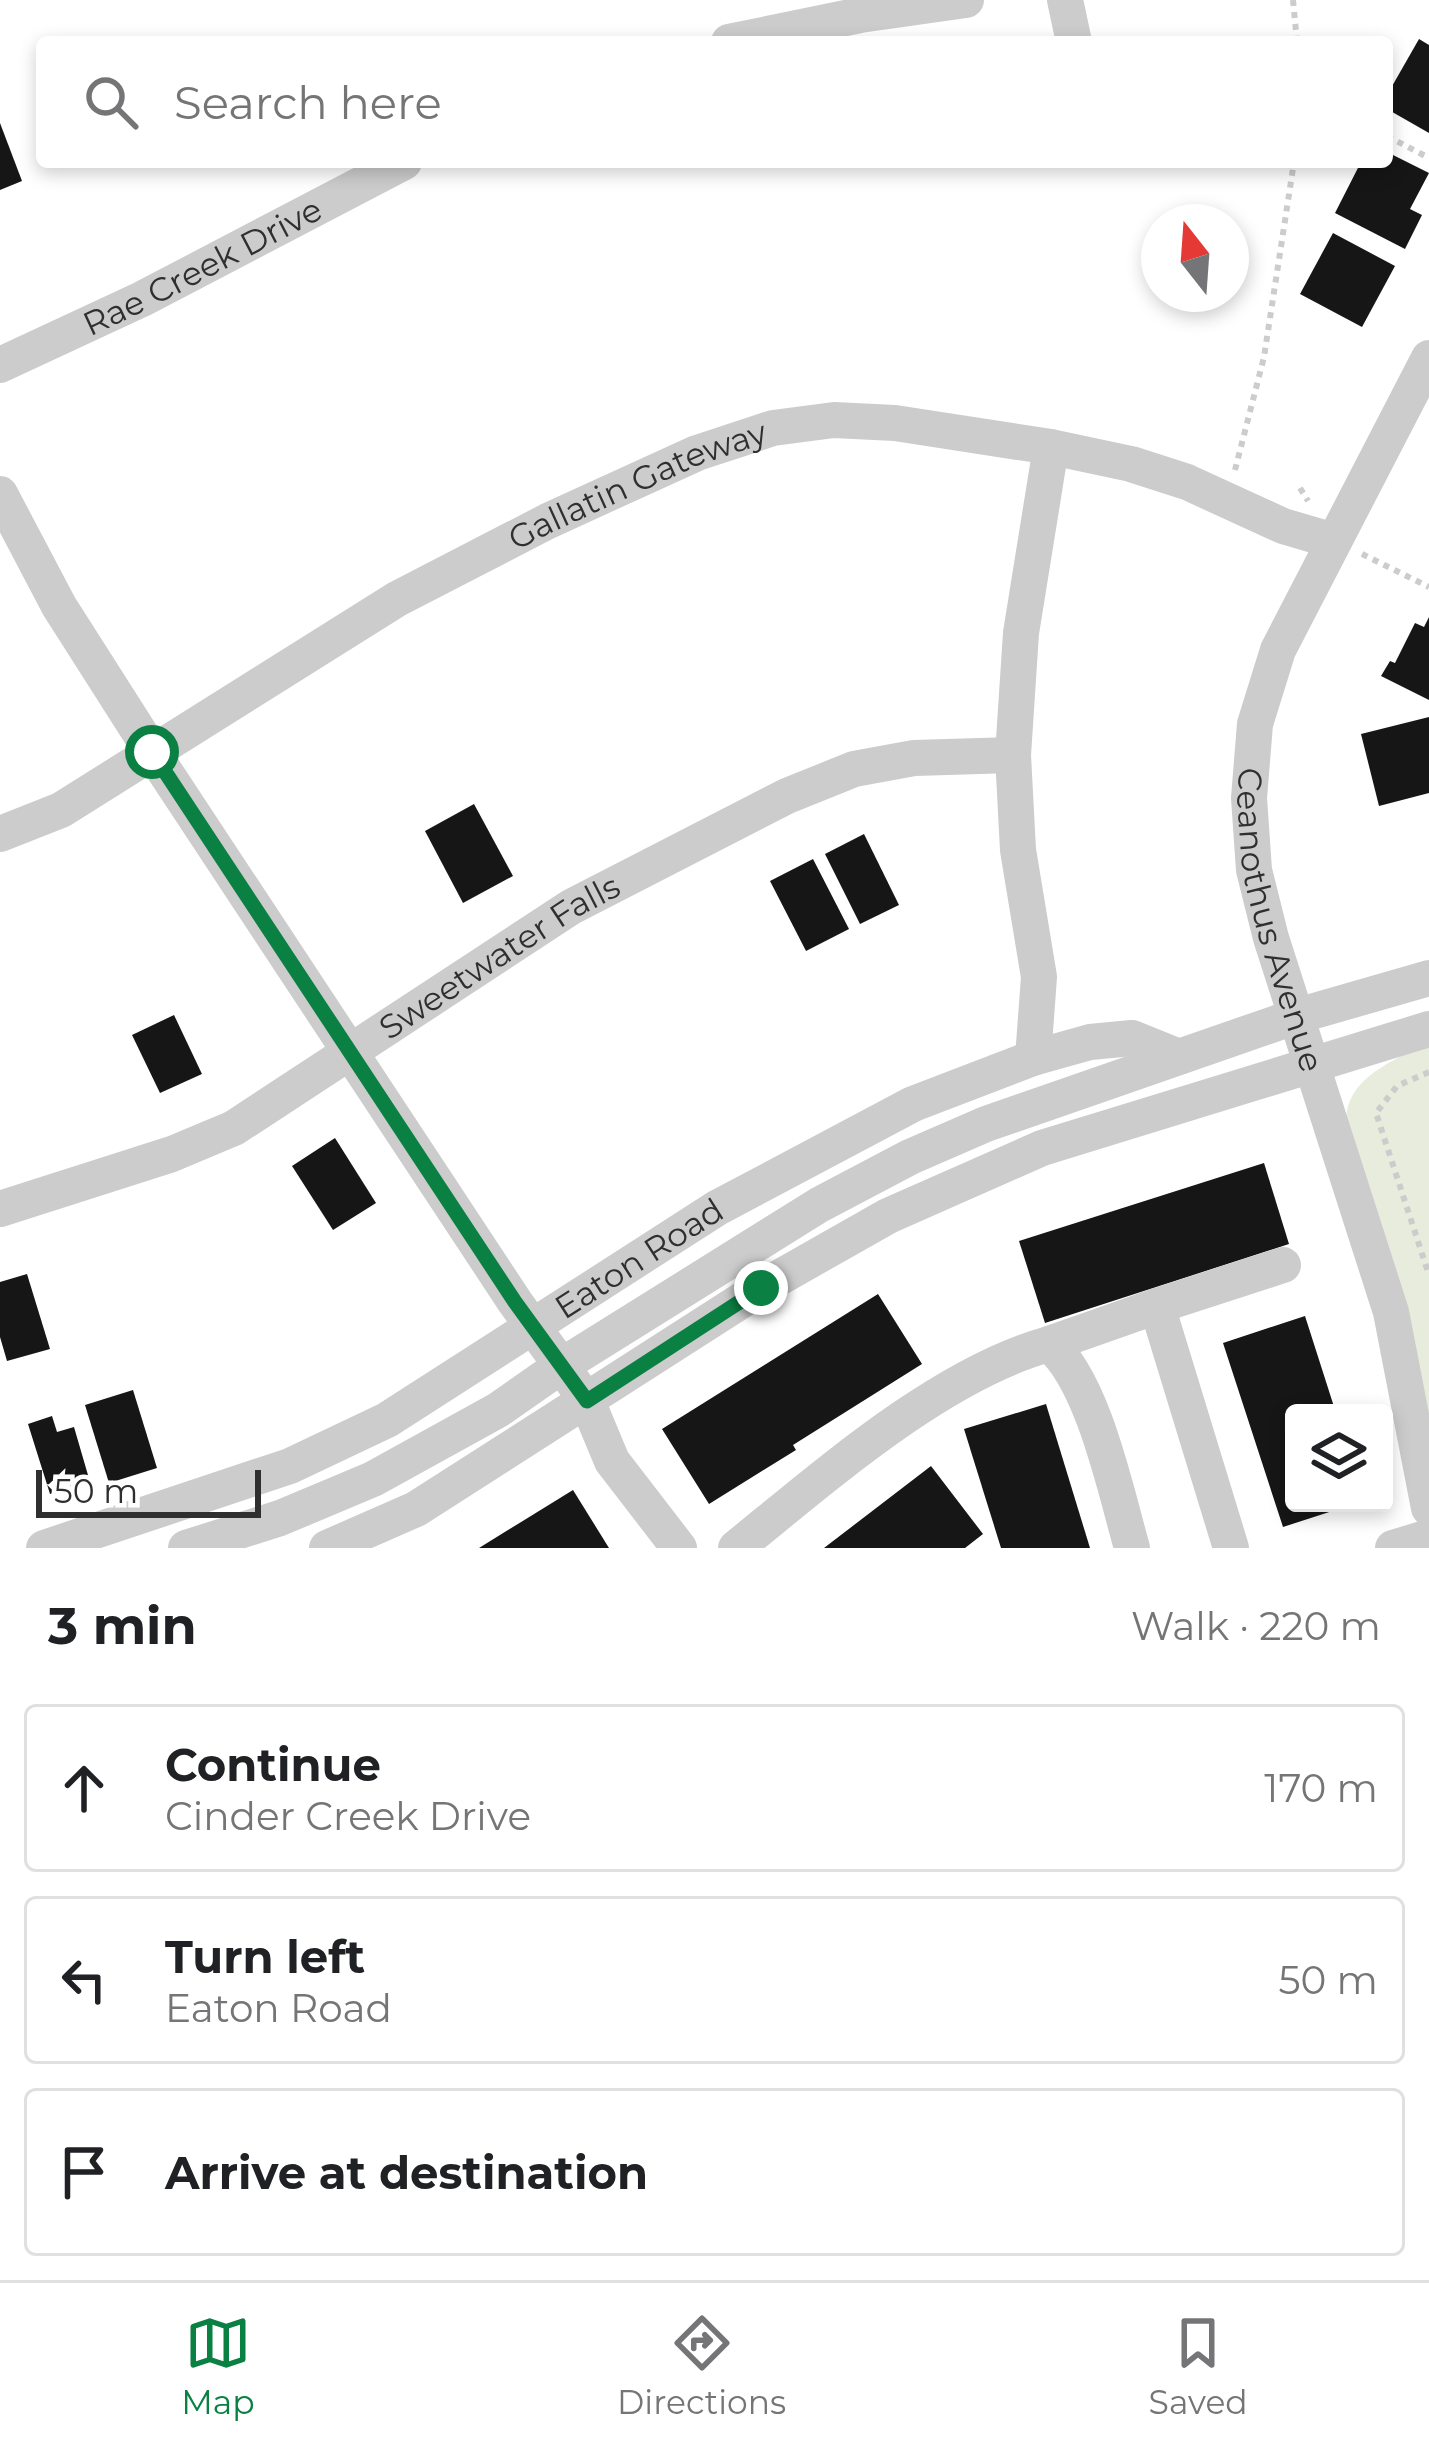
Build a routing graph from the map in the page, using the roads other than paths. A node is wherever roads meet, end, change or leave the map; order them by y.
1 (966, 0) edge
2 (1065, 0) edge
3 (758, 36) edge
4 (1073, 36) edge
5 (392, 168) edge
6 (1429, 358) edge
7 (0, 365) edge
8 (1052, 447) junction
9 (0, 494) edge
10 (1334, 541) junction
11 (152, 752) junction
12 (1012, 755) junction
13 (0, 834) edge
14 (1429, 978) edge
15 (1297, 1016) junction
16 (1429, 1029) edge
17 (350, 1053) junction
18 (1179, 1057) junction
19 (1034, 1058) junction
20 (1313, 1065) junction
21 (0, 1209) edge
22 (1283, 1265) dead end
23 (1157, 1306) junction
24 (533, 1328) junction
25 (1049, 1343) junction
26 (561, 1366) junction
27 (587, 1401) junction
28 (1429, 1508) edge
29 (1429, 1538) edge
30 (44, 1548) edge
31 (186, 1548) edge
32 (327, 1548) edge
33 (680, 1548) edge
34 (736, 1548) edge
35 (1132, 1548) edge
36 (1231, 1548) edge
37 (1393, 1548) edge

1 - 3 street
2 - 4 street
5 - 7 street, Rae Creek Drive
6 - 10 street, Ceanothus Avenue
8 - 10 street, Gallatin Gateway
8 - 11 street, Gallatin Gateway
8 - 12 street
9 - 11 street
10 - 15 street, Ceanothus Avenue
11 - 13 street, Gallatin Gateway
11 - 17 street
12 - 17 street, Sweetwater Falls
12 - 19 street
14 - 15 street, Eaton Road
15 - 18 street, Eaton Road
15 - 20 street, Ceanothus Avenue
16 - 20 street
17 - 21 street, Sweetwater Falls
17 - 24 street
18 - 19 street, Eaton Road
18 - 26 street, Eaton Road
19 - 24 street, Eaton Road
20 - 27 street
20 - 28 street, Ceanothus Avenue
22 - 23 street
23 - 25 street
23 - 36 street
24 - 26 street
24 - 30 street, Eaton Road
25 - 34 street
25 - 35 street
26 - 27 street
26 - 31 street, Eaton Road
27 - 32 street
27 - 33 street
29 - 37 street

